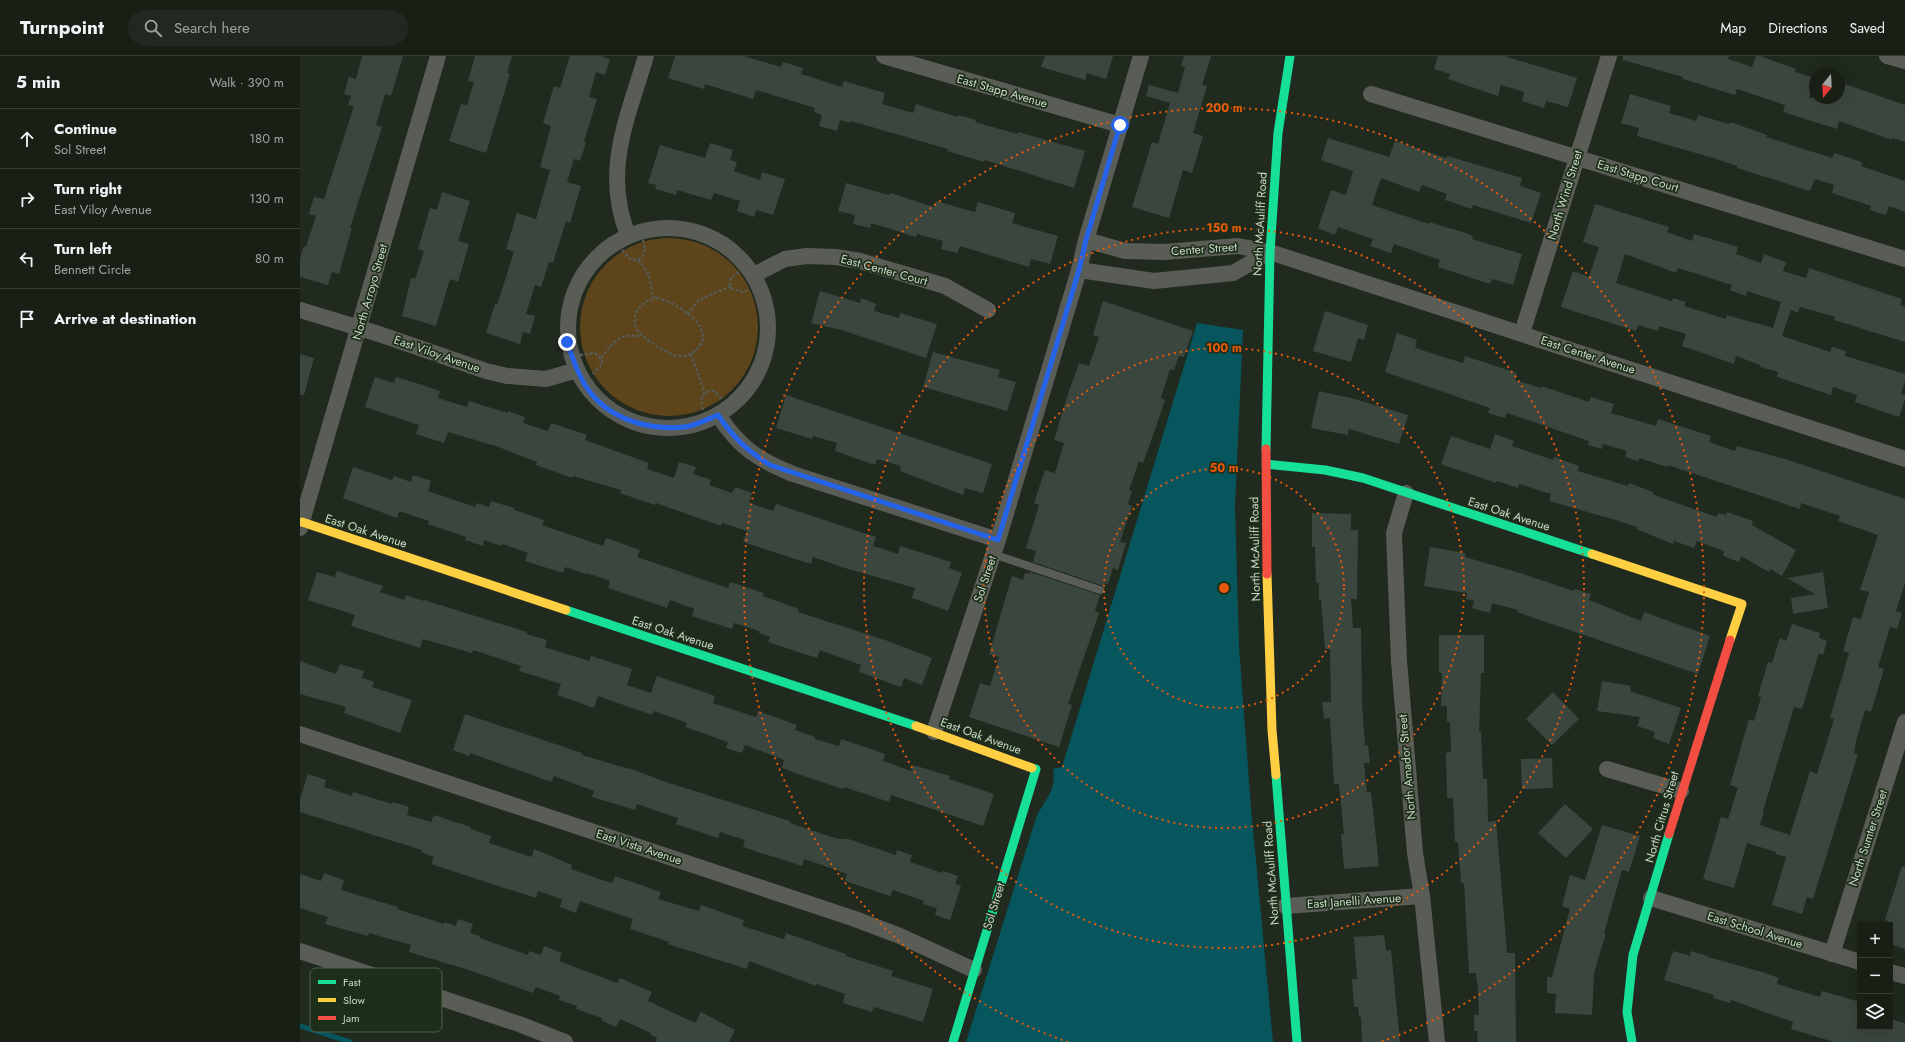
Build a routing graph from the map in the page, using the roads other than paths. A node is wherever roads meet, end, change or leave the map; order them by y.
1 (438, 56) edge
2 (646, 56) edge
3 (884, 56) edge
4 (1140, 56) edge
5 (1290, 56) edge
6 (1609, 56) edge
7 (1887, 56) edge
8 (1905, 61) edge
9 (1371, 94) dead end
10 (1120, 125) junction
11 (1577, 158) junction
12 (628, 235) junction
13 (1086, 240) junction
14 (1270, 252) junction
15 (1905, 259) edge
16 (1079, 270) junction
17 (754, 275) junction
18 (300, 310) edge
19 (988, 310) dead end
20 (359, 328) junction
21 (1522, 333) junction
22 (577, 370) junction
23 (718, 415) junction
24 (1905, 459) edge
25 (1266, 464) junction
26 (1406, 493) junction
27 (301, 525) edge
28 (996, 547) junction
29 (1100, 590) dead end
30 (1742, 604) joint
31 (1905, 722) edge
32 (934, 732) junction
33 (300, 734) edge
34 (1036, 769) joint
35 (1607, 770) dead end
36 (1681, 791) junction
37 (1422, 896) junction
38 (1651, 898) junction
39 (1285, 906) junction
40 (300, 951) edge
41 (1832, 954) junction
42 (1857, 961) edge
43 (351, 968) edge
44 (974, 970) junction
45 (1893, 973) edge
46 (1905, 976) edge
47 (442, 998) edge
48 (565, 1042) edge
49 (953, 1042) edge
50 (1297, 1042) edge
51 (1437, 1042) edge
52 (1632, 1042) edge

1 - 20 street, North Arroyo Street
2 - 12 street
3 - 10 street, East Stapp Avenue
4 - 10 street, Sol Street
5 - 14 street, North McAuliff Road
6 - 11 street, North Wind Street
7 - 8 street
9 - 11 street, East Stapp Court
10 - 13 street, Sol Street
11 - 15 street, East Stapp Court
11 - 21 street, North Wind Street
12 - 17 street
12 - 22 street
13 - 14 street, Center Street
13 - 16 street, Sol Street
14 - 16 street, Center Street
14 - 21 street, East Center Avenue
14 - 25 street, North McAuliff Road
16 - 28 street, Sol Street
17 - 19 street, East Center Court
17 - 23 street
18 - 20 street, East Viloy Avenue
20 - 22 street, East Viloy Avenue
20 - 27 street, North Arroyo Street
21 - 24 street, East Center Avenue
22 - 23 street
23 - 28 street
25 - 26 street, East Oak Avenue
25 - 39 street, North McAuliff Road
26 - 30 street, East Oak Avenue
26 - 37 street, North Amador Street
27 - 32 street, East Oak Avenue
28 - 29 lane
28 - 32 street, Sol Street
30 - 36 street, North Citrus Street
31 - 41 street, North Sumter Street
32 - 34 street, East Oak Avenue
33 - 44 street, East Vista Avenue
34 - 44 street, Sol Street
35 - 36 street
36 - 38 street, North Citrus Street
37 - 39 street, East Janelli Avenue
37 - 51 street, North Amador Street
38 - 41 street, East School Avenue
38 - 52 street, North Citrus Street
39 - 50 street, North McAuliff Road
40 - 43 street
41 - 42 street, East School Avenue
44 - 49 street, Sol Street
45 - 46 street
47 - 48 street

